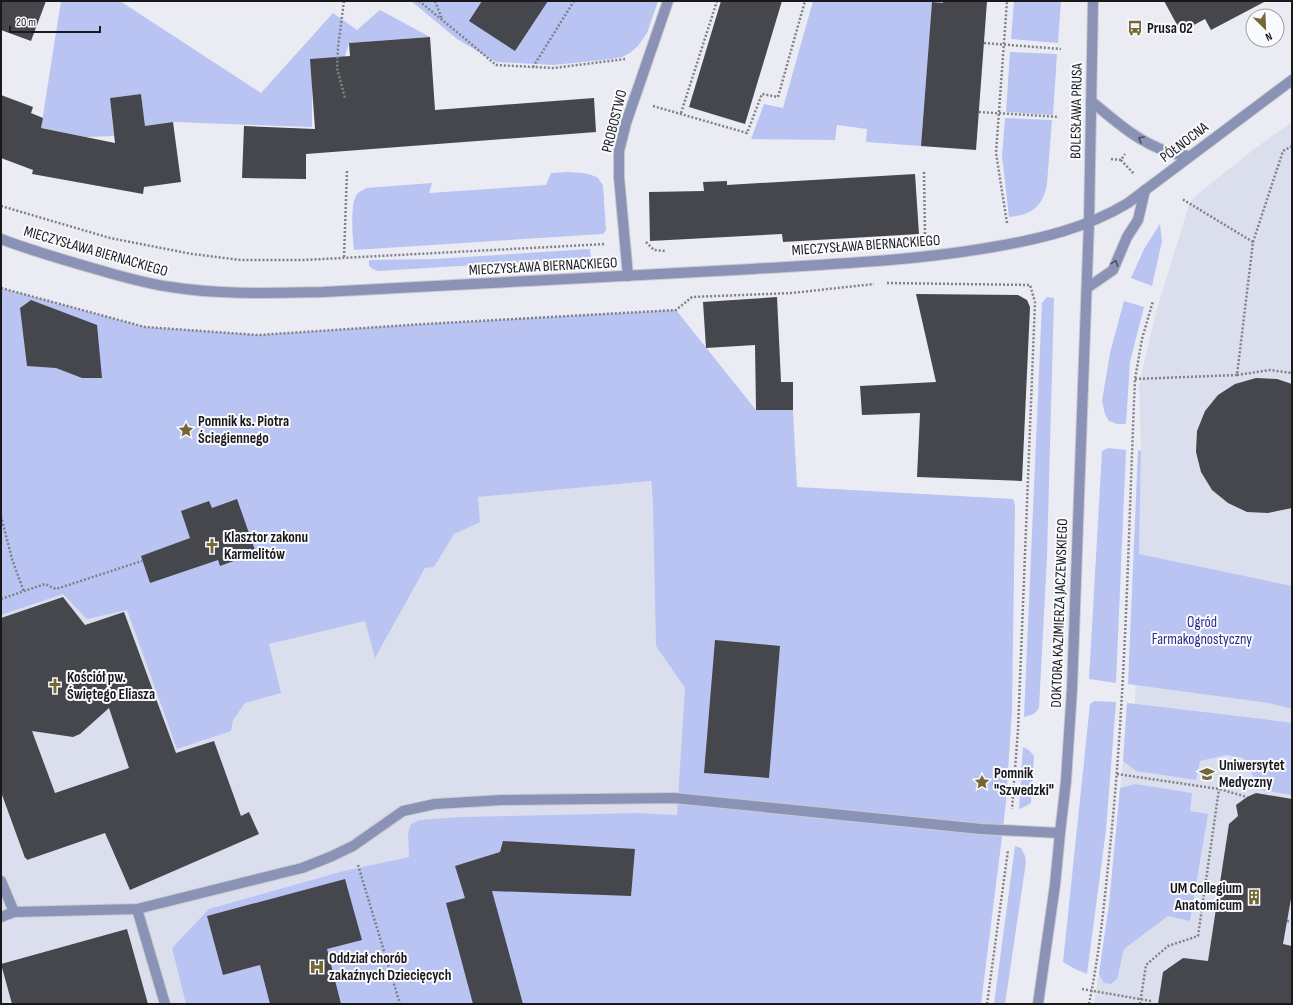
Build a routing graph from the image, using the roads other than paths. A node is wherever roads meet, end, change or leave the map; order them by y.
1 (668, 1) edge
2 (1093, 1) edge
3 (1292, 80) edge
4 (1092, 101) junction
5 (1190, 156) junction
6 (1145, 190) junction
7 (1089, 222) junction
8 (1, 239) edge
9 (628, 276) junction
10 (1087, 288) junction
11 (1060, 833) junction
12 (1, 881) edge
13 (137, 909) junction
14 (14, 912) junction
15 (1, 917) edge
16 (165, 1004) edge
17 (1038, 1004) edge

1 - 9 street, PROBOSTWO
2 - 4 street, BOLESŁAWA PRUSA
3 - 5 street, PÓŁNOCNA
5 -> 4 street
4 - 7 street, BOLESŁAWA PRUSA
5 - 6 street, PÓŁNOCNA
6 - 7 street, PÓŁNOCNA
10 -> 6 street
7 - 9 street, MIECZYSŁAWA BIERNACKIEGO
7 - 10 street, DOKTORA KAZIMIERZA JACZEWSKIEGO
8 - 9 street, MIECZYSŁAWA BIERNACKIEGO
10 - 11 street, DOKTORA KAZIMIERZA JACZEWSKIEGO
11 - 13 street
11 - 17 street, DOKTORA KAZIMIERZA JACZEWSKIEGO
12 - 14 street
13 - 14 street
13 - 16 street
14 - 15 street

